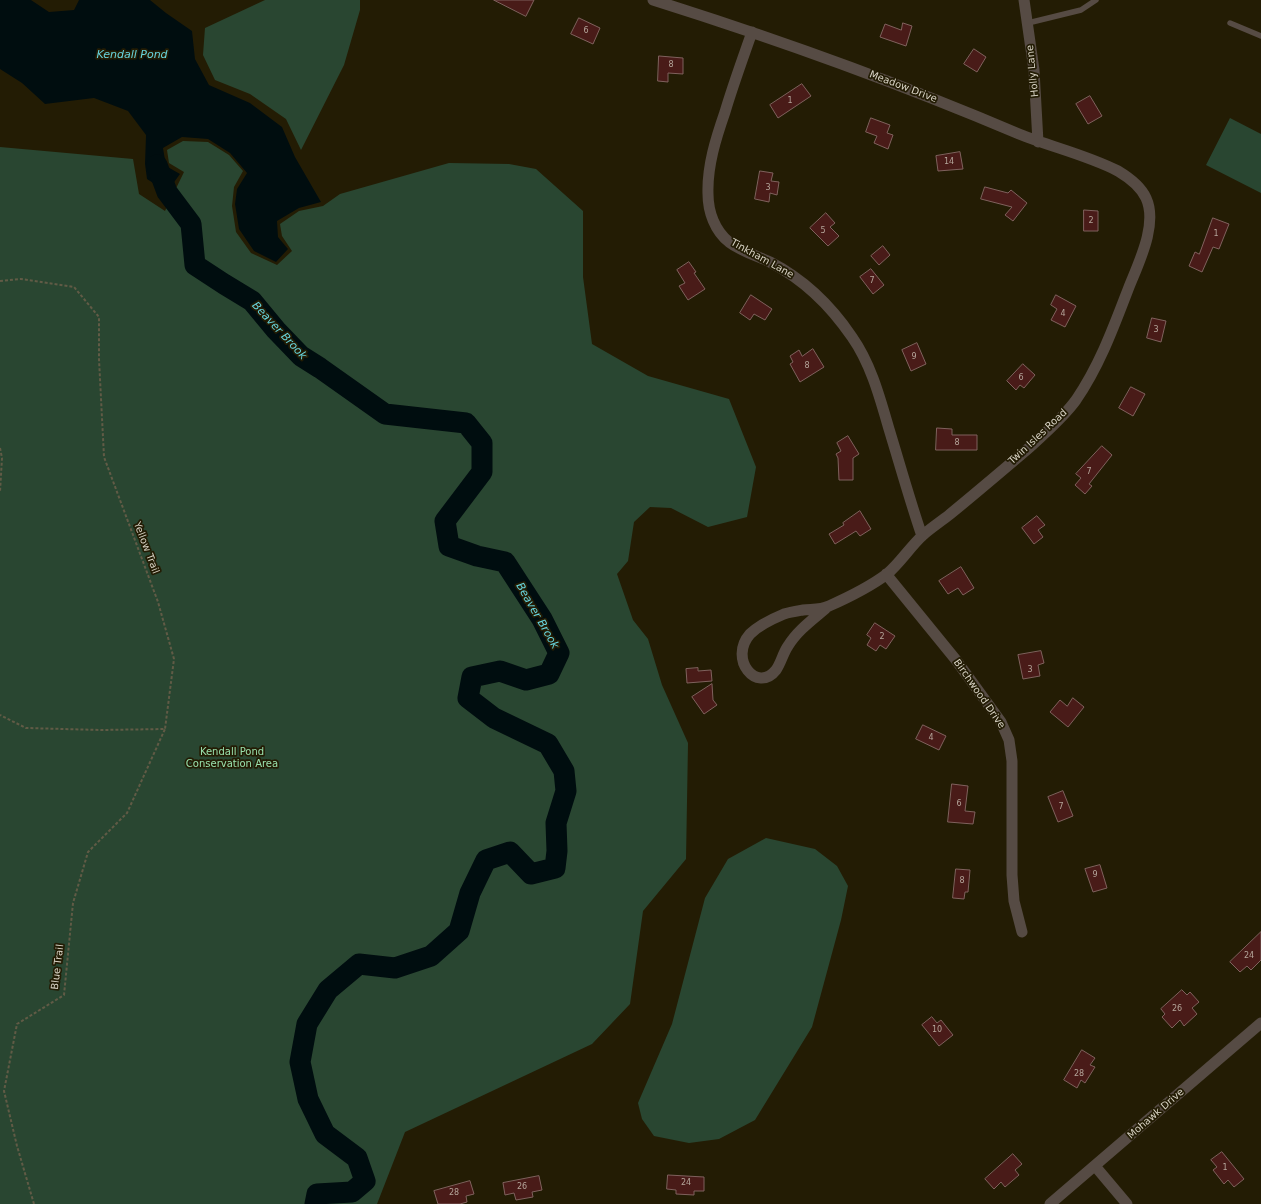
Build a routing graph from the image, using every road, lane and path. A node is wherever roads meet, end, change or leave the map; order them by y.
1 (653, 0) edge
2 (1024, 0) edge
3 (1096, 0) edge
4 (1028, 23) junction
5 (1230, 23) dead end
6 (752, 32) junction
7 (1261, 36) edge
8 (1038, 142) junction
9 (1143, 195) joint
10 (0, 281) edge
11 (0, 448) edge
12 (0, 492) edge
13 (922, 536) junction
14 (886, 574) junction
15 (825, 609) junction
16 (0, 715) edge
17 (165, 729) junction
18 (1022, 932) dead end
19 (1261, 1023) edge
20 (1095, 1166) junction
21 (34, 1204) edge
22 (1050, 1204) edge
23 (1127, 1204) edge

1 - 6 street, Meadow Drive
2 - 4 street, Holly Lane
3 - 4 lane
4 - 8 street, Holly Lane
5 - 7 lane
6 - 8 street, Meadow Drive
6 - 13 street, Tinkham Lane
8 - 9 street, Meadow Drive
9 - 13 street, Twin Isles Road
10 - 17 path, Yellow Trail
11 - 12 path
13 - 14 street, Twin Isles Road
14 - 15 street, Twin Isles Road
14 - 18 street, Birchwood Drive
15 - 15 street, Twin Isles Road
16 - 17 path
17 - 21 path, Blue Trail
19 - 20 street, Mohawk Drive
20 - 22 street, Mohawk Drive
20 - 23 street

